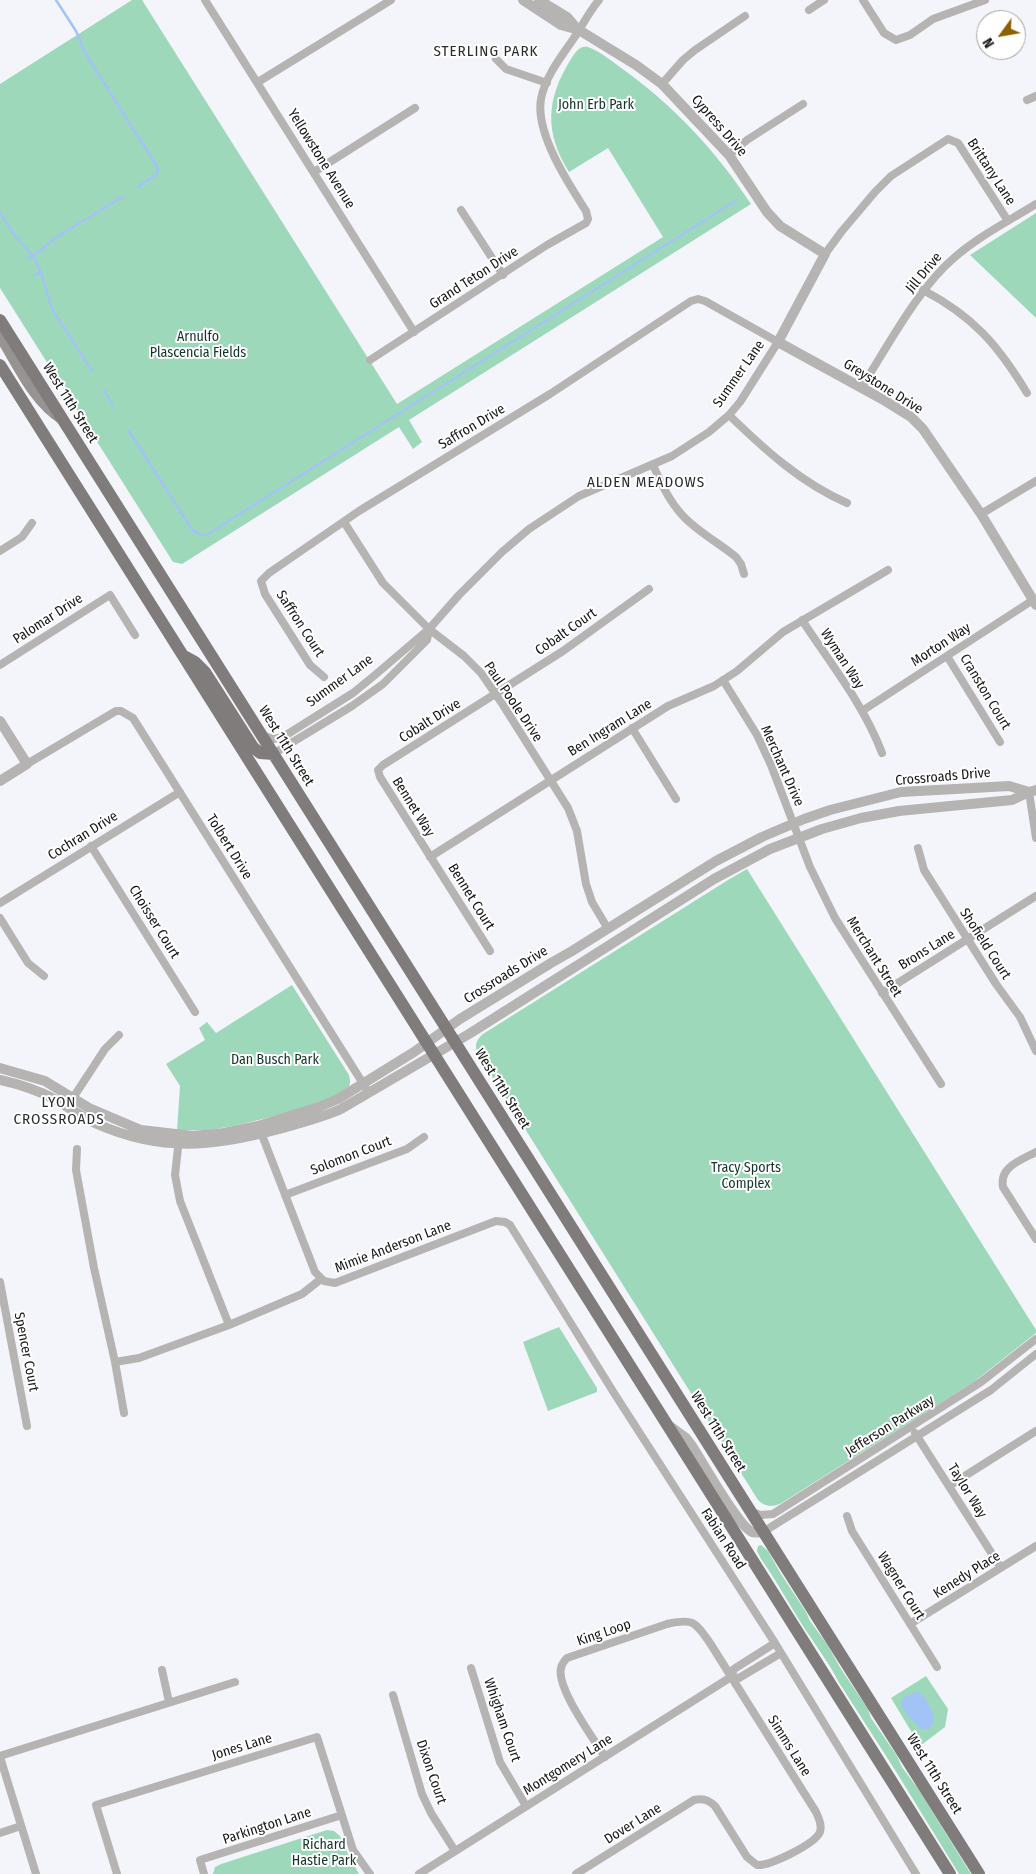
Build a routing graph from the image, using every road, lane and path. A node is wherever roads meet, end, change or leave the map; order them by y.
1 (205, 0) edge
2 (391, 0) edge
3 (522, 0) edge
4 (539, 0) edge
5 (599, 0) edge
6 (824, 0) edge
7 (863, 0) edge
8 (985, 0) edge
9 (809, 10) dead end
10 (745, 16) dead end
11 (579, 30) junction
12 (496, 59) dead end
13 (258, 82) junction
14 (547, 83) junction
15 (662, 84) junction
16 (1036, 96) edge
17 (1027, 100) dead end
18 (803, 104) dead end
19 (415, 108) dead end
20 (951, 139) joint
21 (729, 155) junction
22 (314, 172) junction
23 (1036, 204) edge
24 (462, 210) dead end
25 (1008, 221) junction
26 (825, 254) junction
27 (503, 275) junction
28 (923, 290) junction
29 (698, 299) joint
30 (0, 320) edge
31 (414, 332) junction
32 (0, 336) edge
33 (778, 342) junction
34 (370, 360) dead end
35 (0, 366) edge
36 (862, 388) junction
37 (1027, 393) dead end
38 (729, 415) junction
39 (63, 420) junction
40 (653, 465) junction
41 (1036, 481) edge
42 (847, 503) dead end
43 (981, 514) junction
44 (344, 522) junction
45 (32, 523) dead end
46 (0, 551) edge
47 (888, 570) dead end
48 (744, 574) dead end
49 (261, 581) joint
50 (649, 589) dead end
51 (1035, 602) edge
52 (802, 620) junction
53 (429, 629) junction
54 (135, 635) dead end
55 (182, 655) junction
56 (948, 656) junction
57 (0, 665) edge
58 (324, 677) dead end
59 (723, 680) junction
60 (496, 695) junction
61 (862, 711) junction
62 (0, 721) edge
63 (632, 728) junction
64 (261, 734) junction
65 (1000, 742) dead end
66 (882, 753) dead end
67 (273, 754) junction
68 (27, 764) junction
69 (378, 770) joint
70 (550, 780) junction
71 (0, 781) edge
72 (1033, 791) edge
73 (180, 792) junction
74 (676, 799) dead end
75 (793, 823) junction
76 (799, 838) junction
77 (1036, 838) edge
78 (91, 846) junction
79 (918, 848) dead end
80 (430, 857) junction
81 (1036, 896) edge
82 (0, 903) edge
83 (0, 918) edge
84 (608, 929) junction
85 (967, 940) junction
86 (490, 951) dead end
87 (44, 976) dead end
88 (882, 993) junction
89 (196, 1012) dead end
90 (446, 1029) junction
91 (119, 1035) dead end
92 (455, 1042) junction
93 (430, 1049) junction
94 (1036, 1051) edge
95 (0, 1068) edge
96 (0, 1080) edge
97 (941, 1084) dead end
98 (366, 1088) junction
99 (73, 1097) junction
100 (67, 1107) junction
101 (260, 1130) junction
102 (424, 1137) dead end
103 (179, 1140) junction
104 (78, 1149) dead end
105 (1036, 1152) edge
106 (285, 1194) junction
107 (505, 1222) joint
108 (1036, 1239) edge
109 (321, 1279) junction
110 (0, 1282) edge
111 (229, 1325) junction
112 (1036, 1339) edge
113 (1036, 1354) edge
114 (115, 1362) junction
115 (124, 1414) dead end
116 (668, 1425) junction
117 (27, 1426) dead end
118 (911, 1427) junction
119 (1036, 1431) edge
120 (918, 1436) junction
121 (949, 1486) junction
122 (750, 1511) junction
123 (847, 1516) dead end
124 (763, 1532) junction
125 (1036, 1546) edge
126 (1001, 1568) junction
127 (910, 1624) junction
128 (776, 1643) junction
129 (781, 1653) junction
130 (937, 1667) dead end
131 (471, 1668) dead end
132 (162, 1670) dead end
133 (731, 1677) junction
134 (235, 1682) dead end
135 (393, 1695) dead end
136 (169, 1702) junction
137 (0, 1756) edge
138 (605, 1757) junction
139 (703, 1799) joint
140 (526, 1806) junction
141 (342, 1815) junction
142 (21, 1826) junction
143 (0, 1833) edge
144 (455, 1851) junction
145 (36, 1874) edge
146 (117, 1874) edge
147 (204, 1874) edge
148 (370, 1874) edge
149 (419, 1874) edge
150 (576, 1874) edge
151 (916, 1874) edge
152 (950, 1874) edge
153 (979, 1874) edge

1 - 13 street, Yellowstone Avenue
2 - 13 street
3 - 11 street, Cypress Drive
4 - 11 street, Cypress Drive
5 - 11 street
6 - 9 street
7 - 8 street
10 - 15 street
11 - 14 street
11 - 15 street, Cypress Drive
12 - 14 street
13 - 22 street, Yellowstone Avenue
14 - 27 street, Grand Teton Drive
15 - 21 street, Cypress Drive
16 - 17 street
18 - 21 street
19 - 22 street
20 - 25 street, Brittany Lane
20 - 26 street, Summer Lane
21 - 26 street, Cypress Drive
22 - 31 street, Yellowstone Avenue
23 - 25 street, Jill Drive
24 - 27 street
25 - 28 street, Jill Drive
26 - 33 street, Summer Lane
27 - 31 street, Grand Teton Drive
28 - 36 street, Jill Drive
28 - 37 street
29 - 33 street, Greystone Drive
29 - 44 street, Saffron Drive
30 - 39 main road, West 11th Street
31 - 34 street, Grand Teton Drive
32 - 39 main road
33 - 36 street, Greystone Drive
33 - 38 street, Summer Lane
35 - 55 main road
36 - 43 street, Greystone Drive
38 - 40 street, Summer Lane
38 - 42 street
39 - 64 main road, West 11th Street
40 - 48 street
40 - 53 street, Summer Lane
41 - 43 street
43 - 51 street, Greystone Drive
44 - 49 street, Saffron Drive
44 - 53 street, Paul Poole Drive
45 - 46 street
47 - 52 street, Ben Ingram Lane
49 - 58 street, Saffron Court
50 - 60 street, Cobalt Court
51 - 56 street, Morton Way
52 - 59 street, Ben Ingram Lane
52 - 61 street, Wyman Way
53 - 60 street, Paul Poole Drive
53 - 64 street, Summer Lane
53 - 67 street, Summer Lane
54 - 57 street, Palomar Drive
55 - 67 main road
55 - 93 main road
56 - 61 street, Morton Way
56 - 65 street, Cranston Court
59 - 63 street, Ben Ingram Lane
59 - 75 street, Merchant Drive
60 - 69 street, Cobalt Drive
60 - 70 street, Paul Poole Drive
61 - 66 street, Wyman Way
62 - 68 street
63 - 70 street, Ben Ingram Lane
63 - 74 street
64 - 67 main road, West 11th Street
67 - 90 main road, West 11th Street
68 - 71 street
68 - 73 street, Tolbert Drive
69 - 80 street, Bennet Way
70 - 80 street, Ben Ingram Lane
70 - 84 street, Paul Poole Drive
72 - 75 street, Crossroads Drive
72 - 76 street, Crossroads Drive
72 - 77 street
73 - 78 street, Cochran Drive
73 - 98 street, Tolbert Drive
75 - 76 street, Merchant Drive
75 - 84 street, Crossroads Drive
76 - 88 street, Merchant Street
76 - 92 street, Crossroads Drive
78 - 82 street, Cochran Drive
78 - 89 street, Choisser Court
79 - 85 street, Shofield Court
80 - 86 street, Bennet Court
81 - 85 street, Brons Lane
83 - 87 street
84 - 90 street, Crossroads Drive
85 - 88 street, Brons Lane
85 - 94 street, Shofield Court
88 - 97 street, Merchant Street
90 - 92 main road, West 11th Street
90 - 93 street, Crossroads Drive
91 - 99 street
92 - 93 street, Crossroads Drive
92 - 122 main road, West 11th Street
93 - 98 street, Crossroads Drive
93 - 116 main road
95 - 99 street, Crossroads Drive
96 - 100 street, Crossroads Drive
98 - 101 street, Crossroads Drive
99 - 100 street
99 - 103 street, Crossroads Drive
100 - 103 street, Crossroads Drive
101 - 103 street, Crossroads Drive
101 - 106 street, Mimie Anderson Lane
102 - 106 street, Solomon Court
103 - 111 street
104 - 114 street
105 - 108 street
106 - 109 street, Mimie Anderson Lane
107 - 109 street, Mimie Anderson Lane
107 - 128 street, Fabian Road
109 - 111 street
110 - 117 street, Spencer Court
111 - 114 street
112 - 118 street, Jefferson Parkway
113 - 120 street, Jefferson Parkway
114 - 115 street
116 - 124 street
116 - 152 main road
118 - 120 street, Taylor Way
118 - 122 street, Jefferson Parkway
119 - 121 street
120 - 121 street, Taylor Way
120 - 124 street, Jefferson Parkway
121 - 126 street, Taylor Way
122 - 124 main road, West 11th Street
123 - 127 street, Wagner Court
124 - 153 main road, West 11th Street
125 - 126 street, Kenedy Place
126 - 127 street, Kenedy Place
127 - 130 street, Wagner Court
128 - 129 street, Fabian Road
128 - 133 street, Montgomery Lane
129 - 133 street, Montgomery Lane
129 - 151 street, Fabian Road
131 - 140 street, Whigham Court
132 - 136 street
133 - 138 street, Montgomery Lane
133 - 138 street, King Loop
133 - 139 street, Simms Lane
134 - 136 street
135 - 144 street, Dixon Court
136 - 137 street
137 - 142 street
138 - 140 street, Montgomery Lane
139 - 150 street, Dover Lane
140 - 144 street, Montgomery Lane
141 - 146 street, Jones Lane
141 - 147 street, Parkington Lane
141 - 148 street
142 - 143 street
142 - 145 street
144 - 149 street, Montgomery Lane

